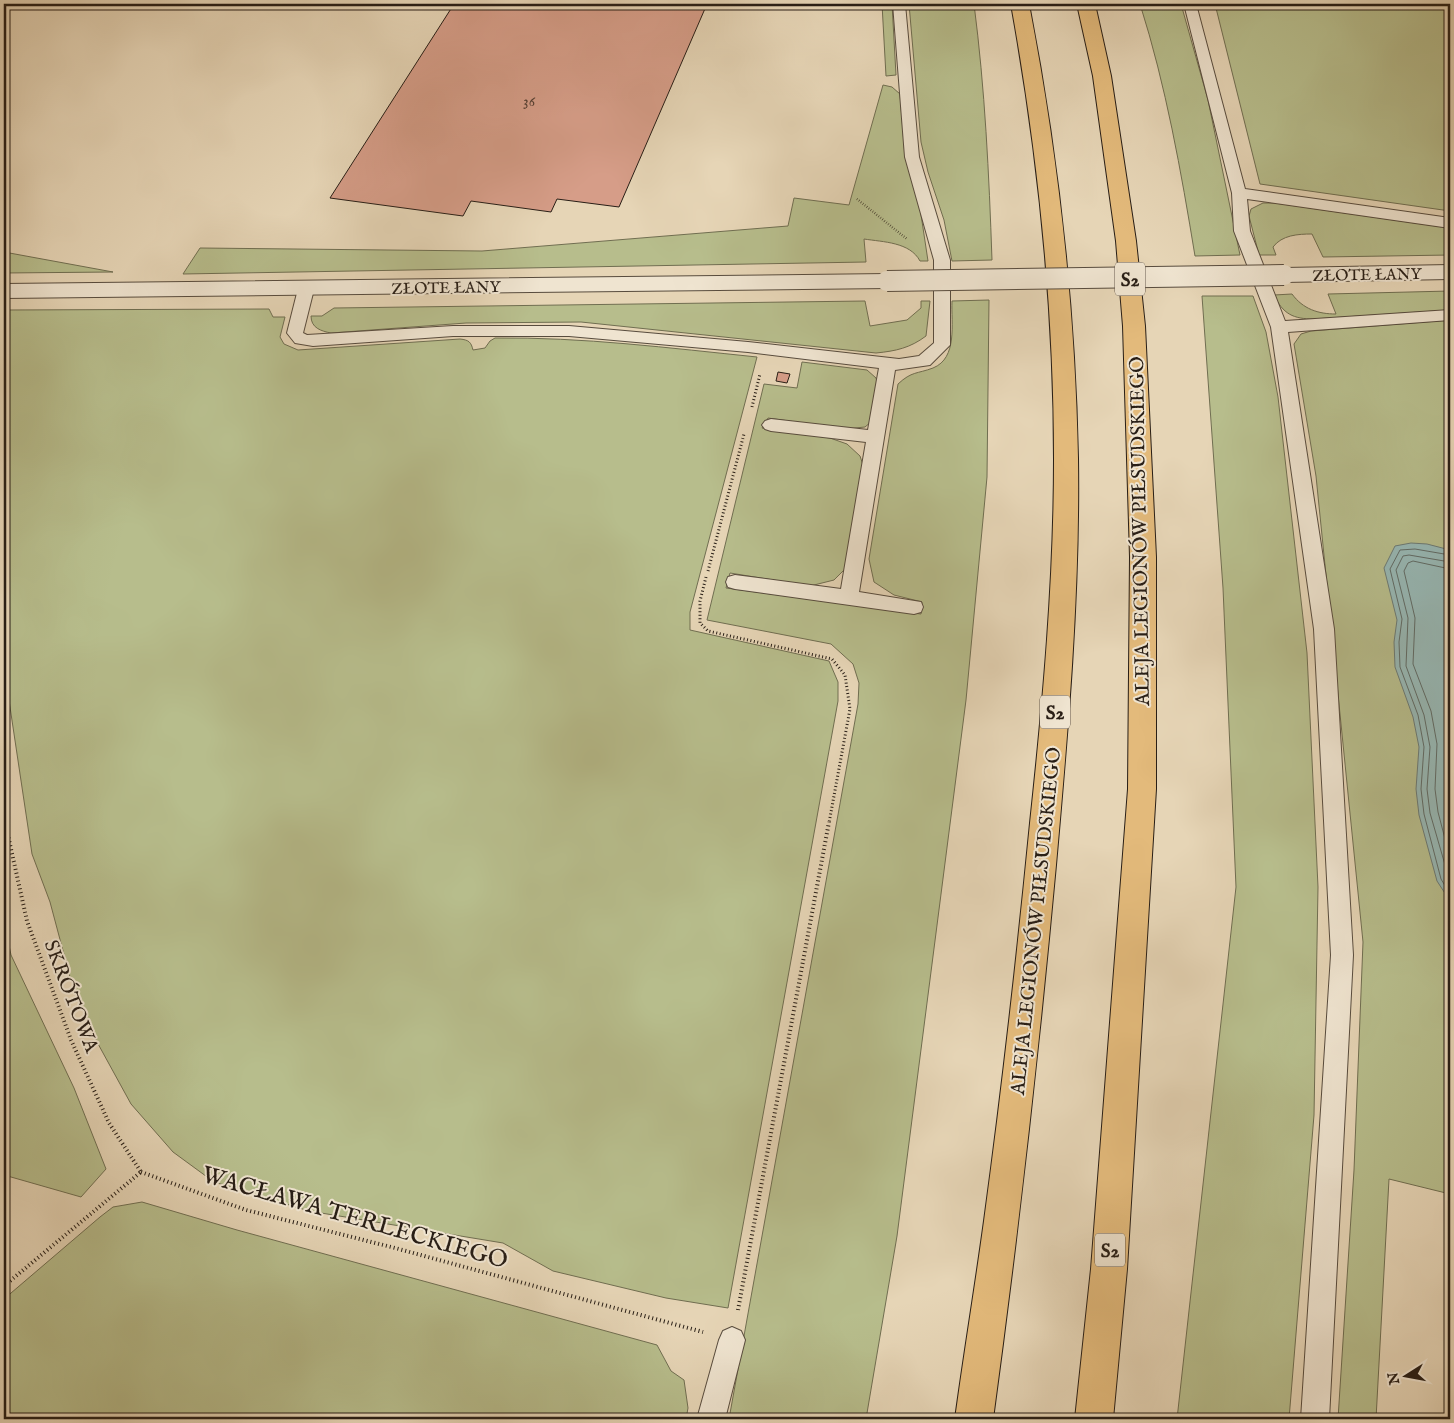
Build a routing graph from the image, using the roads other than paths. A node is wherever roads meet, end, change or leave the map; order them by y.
1 (899, 4) edge
2 (1020, 4) edge
3 (1086, 4) edge
4 (1190, 4) edge
5 (1239, 193) junction
6 (1450, 223) edge
7 (1450, 272) edge
8 (306, 289) junction
9 (4, 291) edge
10 (1450, 315) edge
11 (1279, 327) junction
12 (888, 363) junction
13 (771, 425) dead end
14 (876, 437) junction
15 (735, 582) dead end
16 (848, 598) junction
17 (914, 607) dead end
18 (732, 1340) road end
19 (710, 1419) edge
20 (974, 1419) edge
21 (1094, 1419) edge
22 (1315, 1419) edge

1 - 12 lane
2 - 20 highway, ALEJA LEGIONÓW PIŁSUDSKIEGO / S2
3 - 21 highway, ALEJA LEGIONÓW PIŁSUDSKIEGO / S2
4 - 5 lane
5 - 6 lane
5 - 11 lane
7 - 8 street, ZŁOTE ŁANY, bridge
8 - 9 street, ZŁOTE ŁANY
8 - 12 lane
10 - 11 lane
11 - 22 lane
12 - 14 lane
13 - 14 lane
14 - 16 lane
15 - 16 lane
16 - 17 lane
18 - 19 lane

